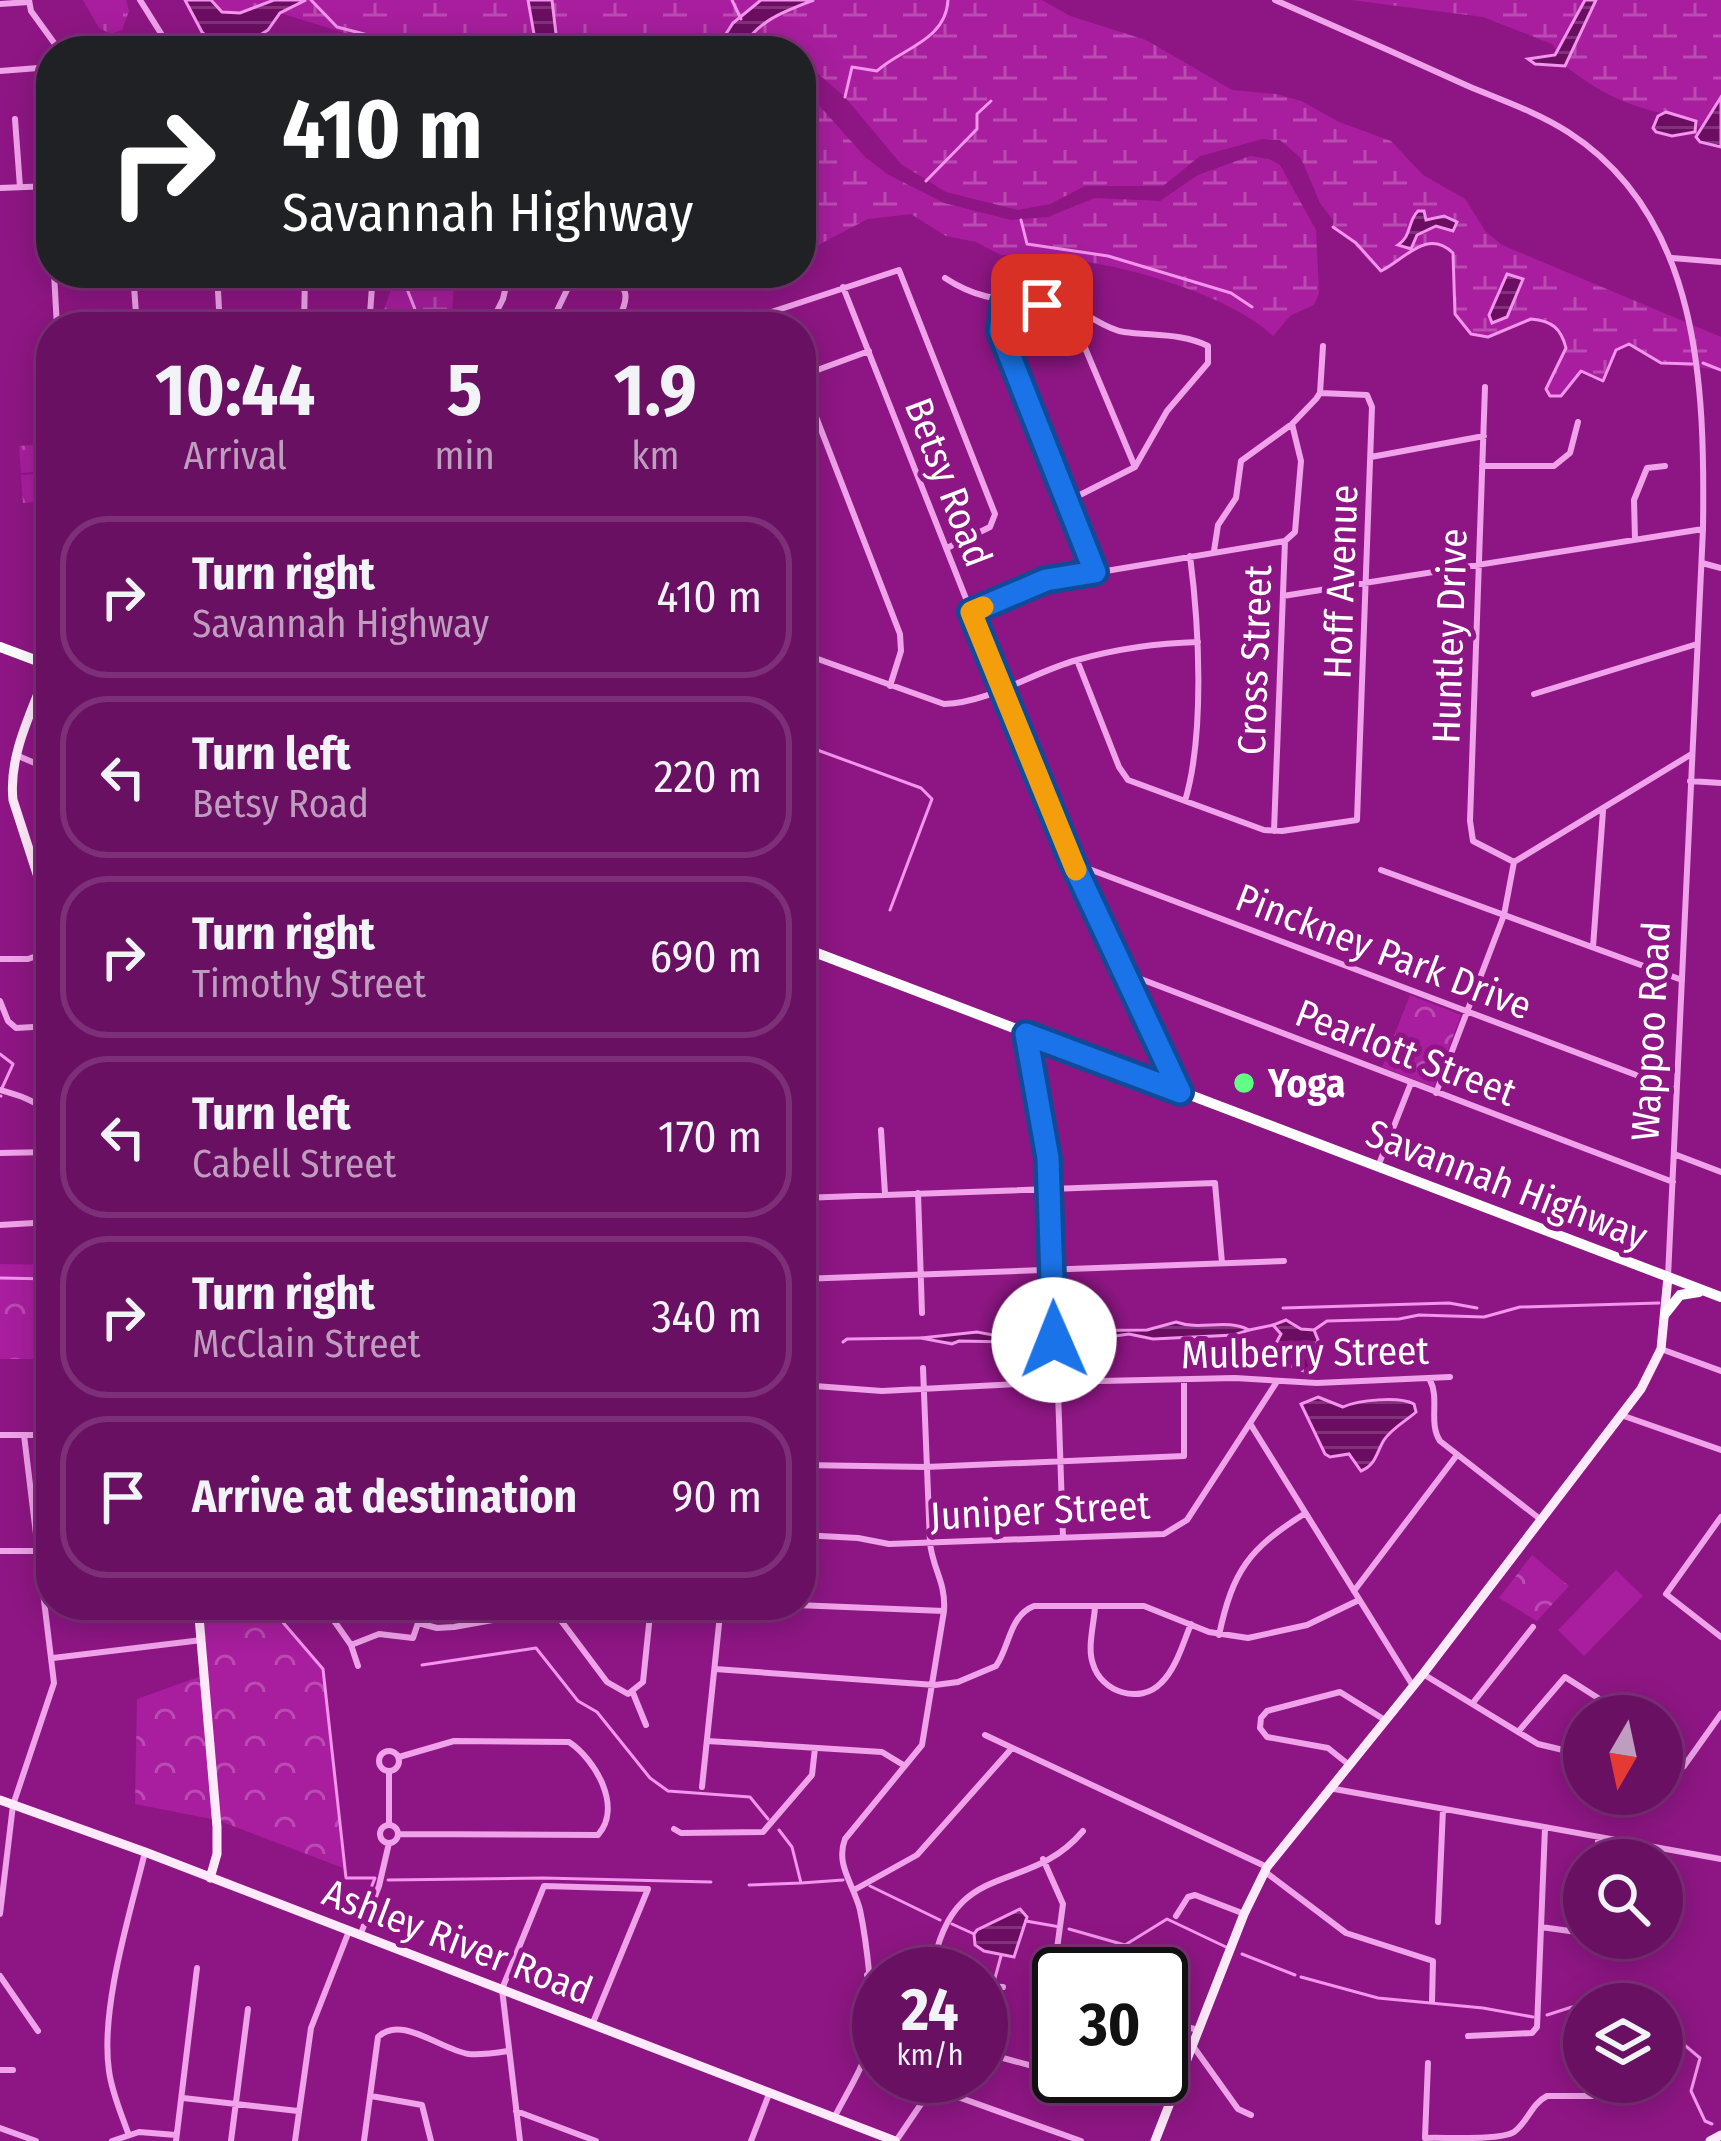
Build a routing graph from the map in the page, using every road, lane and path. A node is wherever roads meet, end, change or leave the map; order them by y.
1 (140, 0) edge
2 (1275, 0) edge
3 (29, 1) edge
4 (0, 4) edge
5 (51, 36) edge
6 (163, 36) edge
7 (36, 68) edge
8 (0, 71) edge
9 (15, 119) dead end
10 (36, 187) edge
11 (0, 188) edge
12 (20, 188) junction
13 (1672, 258) junction
14 (1721, 260) edge
15 (945, 278) dead end
16 (843, 287) junction
17 (1004, 302) junction
18 (770, 312) edge
19 (1088, 317) junction
20 (1323, 346) dead end
21 (869, 351) junction
22 (816, 371) edge
23 (1485, 387) dead end
24 (1320, 392) junction
25 (816, 416) edge
26 (1578, 422) dead end
27 (1292, 424) junction
28 (1484, 436) junction
29 (1371, 457) junction
30 (1482, 466) junction
31 (1664, 466) dead end
32 (1135, 467) junction
33 (1066, 502) junction
34 (1703, 530) junction
35 (1635, 539) junction
36 (1285, 541) junction
37 (946, 549) junction
38 (1214, 551) junction
39 (1190, 556) junction
40 (1702, 563) junction
41 (1479, 564) junction
42 (1721, 568) edge
43 (1095, 572) junction
44 (1367, 583) junction
45 (1283, 596) junction
46 (971, 612) junction
47 (1198, 642) junction
48 (1698, 643) junction
49 (0, 647) edge
50 (816, 659) edge
51 (1077, 660) junction
52 (36, 661) edge
53 (890, 686) junction
54 (1002, 689) junction
55 (1534, 694) dead end
56 (36, 708) edge
57 (1691, 754) junction
58 (16, 755) junction
59 (36, 764) edge
60 (1690, 781) junction
61 (1721, 783) edge
62 (1185, 801) junction
63 (1603, 811) junction
64 (1274, 831) junction
65 (1514, 862) junction
66 (1073, 863) junction
67 (36, 870) edge
68 (1381, 870) dead end
69 (1504, 915) junction
70 (1593, 947) junction
71 (816, 953) edge
72 (36, 956) edge
73 (0, 959) edge
74 (1121, 972) junction
75 (1683, 980) junction
76 (0, 1001) edge
77 (1467, 1011) junction
78 (36, 1027) edge
79 (1026, 1034) junction
80 (1411, 1084) junction
81 (0, 1090) edge
82 (1676, 1090) junction
83 (1180, 1092) junction
84 (1436, 1093) junction
85 (36, 1104) edge
86 (881, 1130) dead end
87 (36, 1152) edge
88 (0, 1153) edge
89 (1674, 1154) junction
90 (1377, 1167) junction
91 (1720, 1169) edge
92 (1672, 1181) junction
93 (1051, 1188) junction
94 (918, 1193) junction
95 (885, 1194) junction
96 (816, 1197) edge
97 (36, 1223) edge
98 (0, 1225) edge
99 (1284, 1261) dead end
100 (1222, 1263) junction
101 (1053, 1268) junction
102 (920, 1274) junction
103 (1668, 1277) junction
104 (816, 1278) edge
105 (1715, 1294) edge
106 (922, 1313) dead end
107 (1665, 1314) junction
108 (1660, 1349) junction
109 (923, 1368) dead end
110 (1721, 1371) edge
111 (1450, 1377) dead end
112 (1427, 1378) junction
113 (1184, 1381) junction
114 (1056, 1382) junction
115 (1276, 1383) junction
116 (816, 1386) edge
117 (922, 1389) junction
118 (1621, 1415) junction
119 (1251, 1425) junction
120 (0, 1435) edge
121 (24, 1435) junction
122 (36, 1435) edge
123 (1721, 1450) edge
124 (1457, 1455) junction
125 (1058, 1461) junction
126 (816, 1465) edge
127 (926, 1467) junction
128 (1304, 1514) junction
129 (1542, 1520) junction
130 (1720, 1522) edge
131 (36, 1528) edge
132 (816, 1536) edge
133 (1063, 1537) junction
134 (930, 1543) junction
135 (0, 1551) edge
136 (36, 1551) edge
137 (1356, 1596) junction
138 (816, 1606) edge
139 (1095, 1607) junction
140 (944, 1611) junction
141 (47, 1620) edge
142 (199, 1620) edge
143 (334, 1620) edge
144 (419, 1620) edge
145 (492, 1620) edge
146 (561, 1620) edge
147 (649, 1620) edge
148 (720, 1620) edge
149 (418, 1623) junction
150 (1191, 1624) junction
151 (1533, 1627) dead end
152 (1219, 1635) junction
153 (1721, 1637) edge
154 (202, 1640) junction
155 (351, 1645) junction
156 (52, 1658) junction
157 (358, 1666) dead end
158 (715, 1669) junction
159 (1423, 1674) junction
160 (935, 1685) junction
161 (1413, 1686) junction
162 (633, 1693) junction
163 (1593, 1695) edge
164 (1472, 1704) junction
165 (1721, 1714) edge
166 (1385, 1720) junction
167 (646, 1725) dead end
168 (1518, 1732) junction
169 (985, 1735) dead end
170 (707, 1741) junction
171 (815, 1748) junction
172 (1012, 1748) junction
173 (1563, 1751) edge
174 (399, 1757) junction
175 (1348, 1765) junction
176 (905, 1766) junction
177 (1683, 1767) edge
178 (389, 1772) junction
179 (702, 1787) dead end
180 (1329, 1788) junction
181 (0, 1800) edge
182 (13, 1805) junction
183 (1443, 1809) junction
184 (389, 1825) junction
185 (1545, 1828) junction
186 (674, 1829) dead end
187 (1083, 1831) dead end
188 (398, 1834) junction
189 (1598, 1838) joint
190 (388, 1843) junction
191 (145, 1852) junction
192 (1043, 1859) junction
193 (1721, 1859) edge
194 (1265, 1869) junction
195 (210, 1878) junction
196 (854, 1890) junction
197 (1244, 1914) junction
198 (0, 1915) edge
199 (1176, 1916) dead end
200 (1438, 1922) dead end
201 (1541, 1927) junction
202 (1563, 1930) edge
203 (354, 1934) junction
204 (864, 1947) edge
205 (938, 1947) edge
206 (1057, 1947) edge
207 (196, 1968) dead end
208 (0, 1976) edge
209 (502, 1989) junction
210 (1432, 2001) dead end
211 (248, 2009) dead end
212 (592, 2025) junction
213 (1188, 2027) edge
214 (1198, 2030) junction
215 (38, 2031) dead end
216 (1468, 2036) dead end
217 (1192, 2045) junction
218 (508, 2050) junction
219 (1428, 2063) dead end
220 (0, 2070) edge
221 (13, 2070) dead end
222 (852, 2080) edge
223 (769, 2094) junction
224 (371, 2096) junction
225 (1563, 2097) edge
226 (181, 2098) junction
227 (922, 2103) edge
228 (975, 2103) edge
229 (235, 2104) junction
230 (298, 2111) junction
231 (516, 2111) junction
232 (1251, 2115) dead end
233 (834, 2118) junction
234 (0, 2128) edge
235 (128, 2134) junction
236 (1721, 2135) edge
237 (176, 2138) edge
238 (1425, 2139) edge
239 (36, 2141) edge
240 (112, 2141) edge
241 (231, 2141) edge
242 (295, 2141) edge
243 (364, 2141) edge
244 (430, 2141) edge
245 (520, 2141) edge
246 (596, 2141) edge
247 (751, 2141) edge
248 (895, 2141) edge
249 (1081, 2141) edge
250 (1155, 2141) edge
251 (1710, 2141) edge

1 - 6 street
2 - 13 street, Wappoo Road
3 - 4 street
3 - 5 street
7 - 8 street
9 - 12 street
10 - 12 street
11 - 12 street
13 - 14 street
13 - 34 street, Wappoo Road
15 - 17 street
16 - 18 street
16 - 21 street, Betsy Road
16 - 37 street
17 - 19 street
17 - 33 street
19 - 32 street
19 - 32 street
20 - 24 street
21 - 22 street
21 - 37 street, Betsy Road
23 - 28 street, Huntley Drive
24 - 27 street
24 - 29 street, Hoff Avenue
25 - 53 street
26 - 30 street
27 - 36 street, Cross Street
27 - 38 street
28 - 29 street
28 - 30 street, Huntley Drive
29 - 44 street, Hoff Avenue
30 - 41 street, Huntley Drive
31 - 35 street
32 - 33 street
33 - 43 street
34 - 35 street
34 - 40 street, Wappoo Road
35 - 41 street
36 - 38 street
36 - 45 street, Cross Street
37 - 46 street, Betsy Road
38 - 39 street
39 - 43 street
39 - 47 street
40 - 42 street
40 - 48 street, Wappoo Road
41 - 44 street
41 - 65 street, Huntley Drive
43 - 46 street
44 - 45 street
44 - 64 street, Hoff Avenue
45 - 64 street, Cross Street
46 - 54 street, Betsy Road
47 - 51 street
47 - 62 street
48 - 55 street
48 - 57 street, Wappoo Road
49 - 52 highway
50 - 53 street
51 - 54 street
51 - 62 street
53 - 54 street
54 - 66 street, Betsy Road
56 - 58 main road
57 - 60 street, Wappoo Road
57 - 63 street
58 - 59 street
58 - 67 main road
60 - 61 street
60 - 75 street, Wappoo Road
62 - 64 street
63 - 65 street
63 - 70 street
65 - 69 street
66 - 74 street, Betsy Road
66 - 77 street, Pinckney Park Drive
68 - 69 street
69 - 70 street
69 - 77 street
70 - 75 street
71 - 79 highway, Savannah Highway
72 - 73 street
74 - 80 street, Pearlott Street
74 - 83 street, Betsy Road
75 - 82 street, Wappoo Road
76 - 78 street
77 - 82 street, Pinckney Park Drive
77 - 84 street
79 - 83 highway, Savannah Highway
79 - 93 street
80 - 84 street, Pearlott Street
80 - 90 street
81 - 85 street
82 - 89 street, Wappoo Road
83 - 90 highway, Savannah Highway
84 - 92 street, Pearlott Street
86 - 95 street
87 - 88 street
89 - 91 street
89 - 92 street, Wappoo Road
90 - 103 highway, Savannah Highway
92 - 103 street, Wappoo Road
93 - 94 street
93 - 100 street
93 - 101 street
94 - 95 street
94 - 102 street
95 - 96 street
97 - 98 street
99 - 100 street
100 - 101 street
101 - 102 street
101 - 114 street
102 - 104 street
102 - 106 street
103 - 105 highway, Savannah Highway
103 - 107 main road, Wappoo Road
105 - 107 highway
107 - 108 main road, Wappoo Road
108 - 110 street
108 - 118 main road, Wappoo Road
109 - 117 street
111 - 112 street, Mulberry Street
112 - 115 street, Mulberry Street
112 - 124 street
113 - 114 street, Mulberry Street
113 - 115 street, Mulberry Street
113 - 125 street
114 - 117 street, Mulberry Street
114 - 125 street
115 - 119 street, Juniper Street
116 - 117 street, Mulberry Street
117 - 127 street
118 - 123 street
118 - 129 main road, Wappoo Road
119 - 128 street
119 - 133 street, Juniper Street
120 - 121 street
121 - 122 street
121 - 131 street
124 - 129 street
124 - 137 street
125 - 127 street
125 - 133 street
126 - 127 street
127 - 134 street
128 - 137 street
128 - 152 street
129 - 159 main road, Wappoo Road
130 - 153 street
132 - 134 street, Juniper Street
133 - 134 street, Juniper Street
134 - 140 street
135 - 136 street
137 - 152 street
137 - 161 street
138 - 140 street
139 - 150 street
139 - 150 street
139 - 160 street
140 - 160 street
141 - 156 street
142 - 154 main road
143 - 155 street
144 - 149 street
145 - 149 street
146 - 162 street
147 - 162 street
148 - 158 street
149 - 155 street
150 - 152 street
151 - 164 street
154 - 156 street
154 - 195 main road
155 - 157 street
156 - 182 street
158 - 160 street
158 - 170 street
159 - 161 main road, Wappoo Road
159 - 164 street
160 - 176 street
161 - 166 main road, Wappoo Road
162 - 167 street
163 - 168 street
164 - 168 street
165 - 177 street
166 - 175 main road, Wappoo Road
166 - 175 street
168 - 173 street
169 - 172 street
170 - 171 street
170 - 179 street
171 - 176 street
171 - 186 street
172 - 194 street
172 - 196 street
174 - 178 street
174 - 178 street
174 - 188 street
175 - 180 main road, Wappoo Road
176 - 196 street
178 - 184 street
180 - 183 street
180 - 194 main road, Wappoo Road
181 - 182 main road, Ashley River Road
182 - 191 main road, Ashley River Road
182 - 198 street
183 - 185 street
183 - 200 street
184 - 188 street
184 - 190 street
185 - 189 street
185 - 201 street
187 - 192 street
188 - 190 street
189 - 193 street
190 - 203 street
191 - 195 main road, Ashley River Road
191 - 235 street
192 - 205 street
192 - 206 street
194 - 197 main road, Wappoo Road
194 - 210 street
195 - 203 main road, Ashley River Road
196 - 204 street
197 - 199 street
197 - 214 main road, Wappoo Road
201 - 202 street
201 - 216 street
203 - 209 main road, Ashley River Road
203 - 230 street
207 - 226 street
208 - 215 street
209 - 212 main road, Ashley River Road
209 - 212 street
209 - 218 street
211 - 229 street
212 - 223 main road, Ashley River Road
213 - 214 street
214 - 217 main road, Wappoo Road
217 - 232 street
217 - 250 main road, Wappoo Road
218 - 224 street
218 - 231 street
219 - 238 street
220 - 221 street
222 - 233 street
223 - 233 main road, Ashley River Road
223 - 247 street
224 - 243 street
224 - 244 street
225 - 238 street
226 - 229 street
226 - 237 street
227 - 248 street
228 - 249 street
229 - 230 street
229 - 241 street
230 - 242 street
231 - 245 street
231 - 246 street
233 - 248 main road, Ashley River Road
234 - 239 street
235 - 237 street
235 - 240 street
236 - 251 main road

